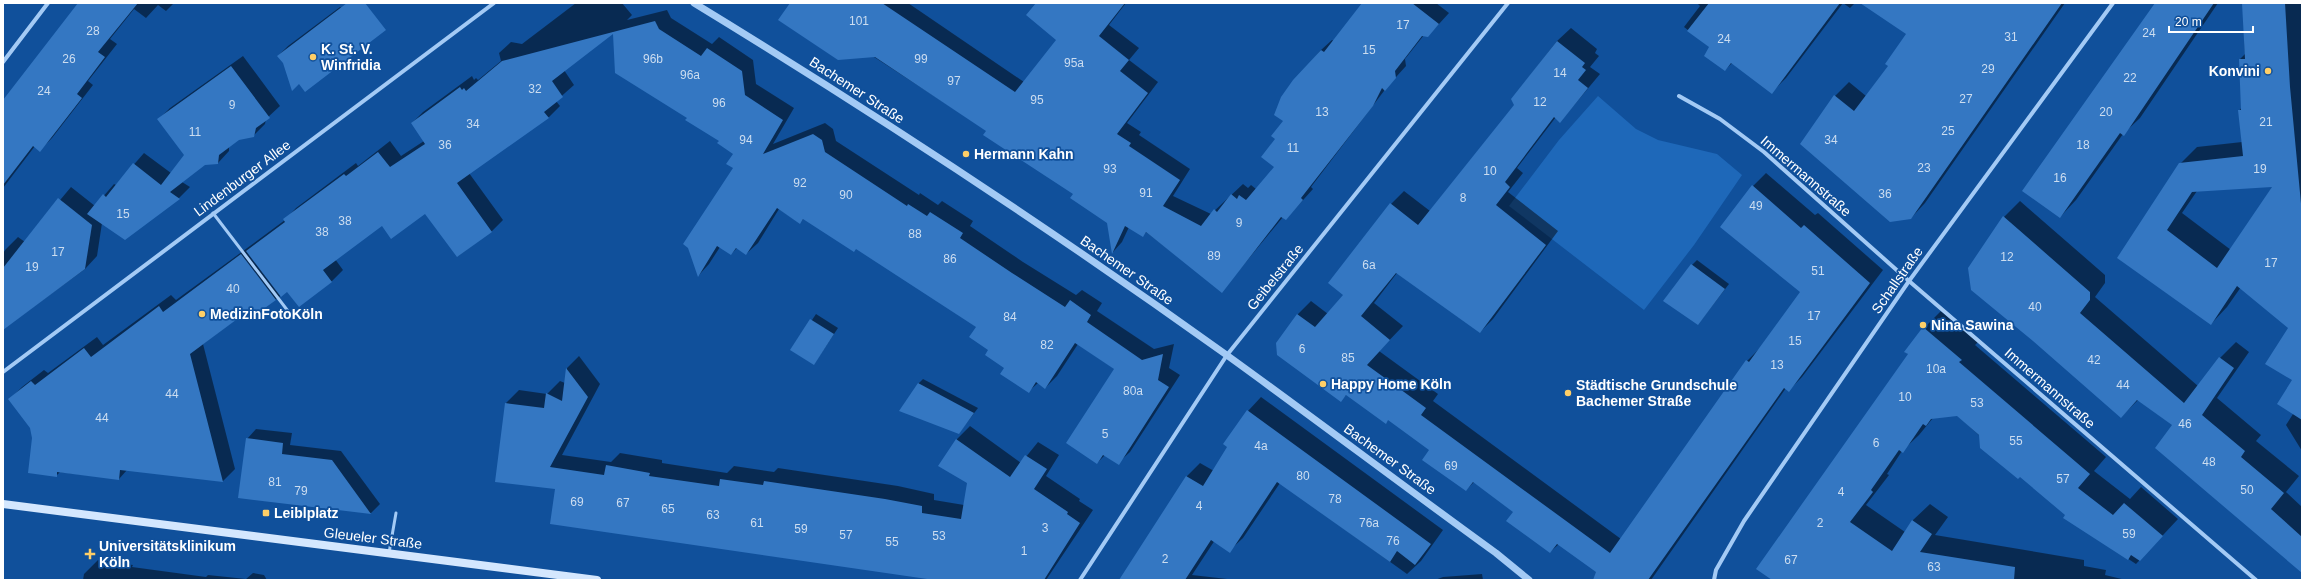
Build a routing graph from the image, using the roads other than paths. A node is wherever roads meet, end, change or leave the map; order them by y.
1 (48, 3) edge
2 (494, 3) edge
3 (694, 3) edge
4 (1508, 3) edge
5 (2114, 3) edge
6 (3, 62) edge
7 (1679, 96) dead end
8 (213, 213) junction
9 (1909, 281) junction
10 (291, 315) dead end
11 (1227, 355) junction
12 (3, 372) edge
13 (3, 504) edge
14 (396, 513) dead end
15 (389, 553) junction
16 (597, 580) edge
17 (1080, 580) edge
18 (1529, 580) edge
19 (1714, 580) edge
20 (2256, 580) edge

1 - 6 street
2 - 8 street, Lindenburger Allee
3 - 11 street, Bachemer Straße
4 - 11 street, Geibelstraße
5 - 9 street, Schallstraße
7 - 9 street, Immermannstraße
8 - 10 lane
8 - 12 street, Lindenburger Allee
9 - 19 street, Schallstraße
9 - 20 street, Immermannstraße
11 - 17 street, Geibelstraße
11 - 18 street, Bachemer Straße
13 - 15 main road, Gleueler Straße
14 - 15 lane
15 - 16 main road, Gleueler Straße

